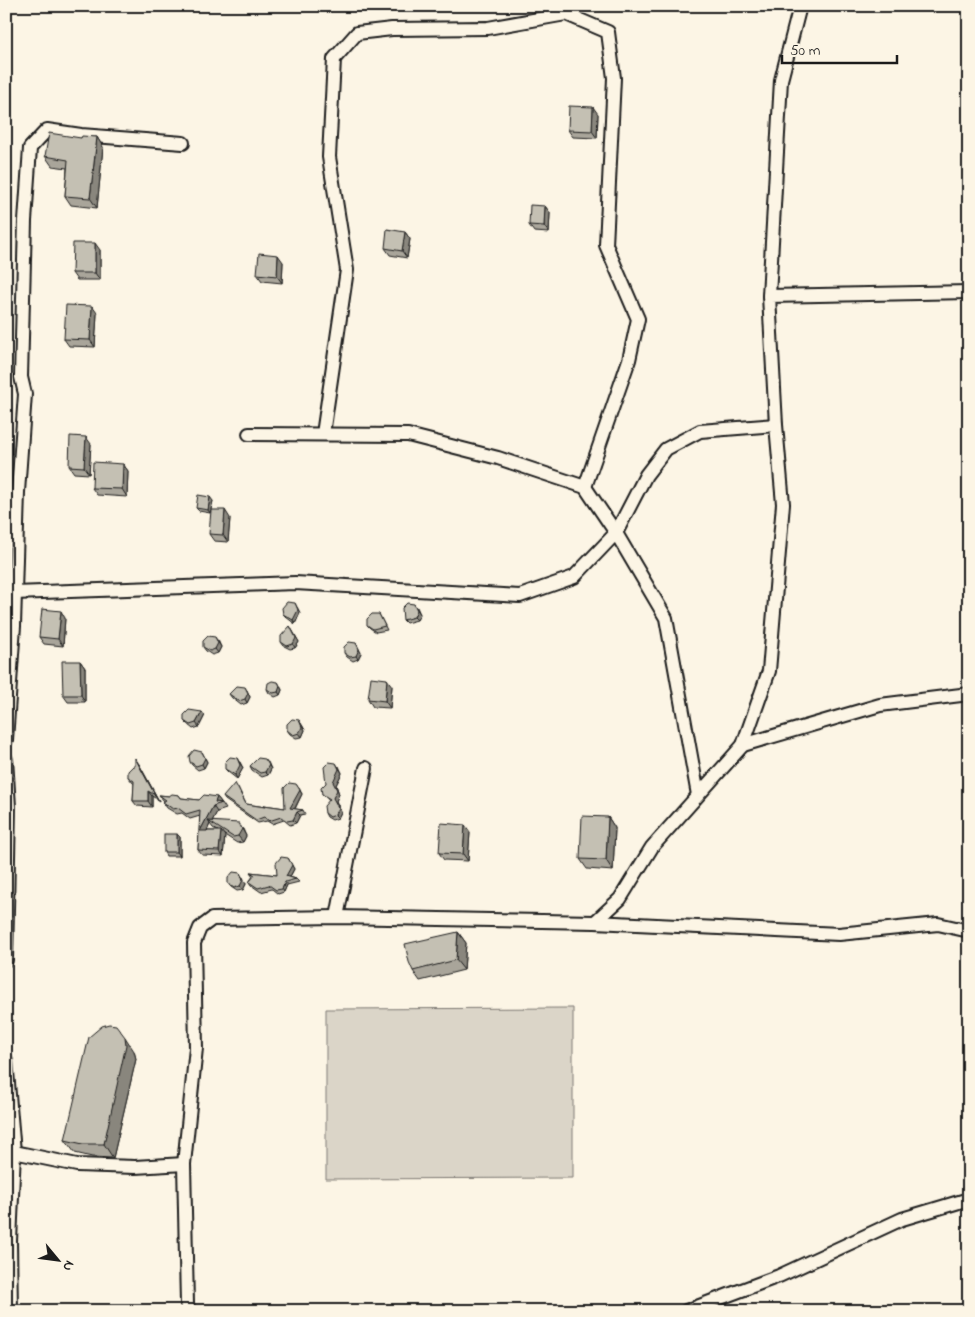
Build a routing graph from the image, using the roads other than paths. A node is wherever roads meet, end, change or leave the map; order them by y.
1 (800, 6) edge
2 (183, 143) dead end
3 (969, 292) edge
4 (769, 296) junction
5 (776, 425) junction
6 (249, 434) dead end
7 (323, 434) junction
8 (585, 487) junction
9 (616, 533) junction
10 (14, 592) junction
11 (969, 694) edge
12 (6, 740) edge
13 (743, 745) junction
14 (6, 760) edge
15 (366, 768) dead end
16 (698, 795) junction
17 (7, 907) edge
18 (337, 917) junction
19 (595, 922) junction
20 (969, 931) edge
21 (6, 960) edge
22 (6, 1060) edge
23 (10, 1152) edge
24 (184, 1164) junction
25 (969, 1199) edge
26 (11, 1311) edge
27 (189, 1311) edge
28 (686, 1311) edge

1 - 4 street
2 - 10 street
3 - 4 street
4 - 5 street
5 - 9 street
5 - 13 street
6 - 7 street
7 - 8 street
7 - 8 street
8 - 9 street
9 - 10 street
9 - 16 street
10 - 12 street
11 - 13 street
13 - 16 street
14 - 17 street
15 - 18 street
16 - 19 street
17 - 21 street
18 - 19 street
18 - 24 street
19 - 20 street
22 - 23 street
23 - 24 street
23 - 26 street
24 - 27 street
25 - 28 street

